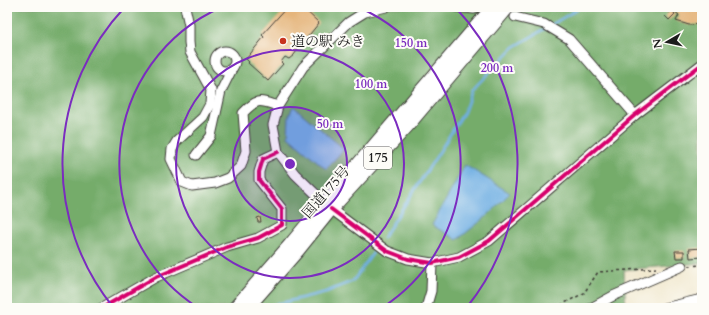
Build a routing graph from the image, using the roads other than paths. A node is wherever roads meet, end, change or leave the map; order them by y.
1 (185, 7) edge
2 (386, 7) edge
3 (456, 7) edge
4 (493, 7) edge
5 (474, 9) dead end
6 (511, 12) edge
7 (702, 64) edge
8 (216, 65) junction
9 (233, 67) junction
10 (202, 73) junction
11 (278, 106) junction
12 (635, 115) junction
13 (278, 152) junction
14 (196, 155) dead end
15 (328, 206) junction
16 (432, 263) junction
17 (682, 266) road end
18 (702, 299) edge
19 (102, 308) edge
20 (235, 308) edge
21 (248, 308) edge
22 (426, 308) edge
23 (591, 308) edge
24 (664, 308) edge

1 - 10 street
2 - 11 street
3 - 5 street
4 - 15 highway, 国道175号 / 175
6 - 12 street
6 - 15 highway, 国道175号 / 175
7 - 12 street
8 - 9 street
8 - 9 street
8 - 10 street
9 - 14 street
10 - 11 street
11 - 13 street
12 - 16 street
13 - 15 street
13 - 19 street
15 - 16 street
15 - 20 highway, 国道175号 / 175
15 - 21 highway, 国道175号 / 175
16 - 22 street
17 - 23 street
18 - 24 street

